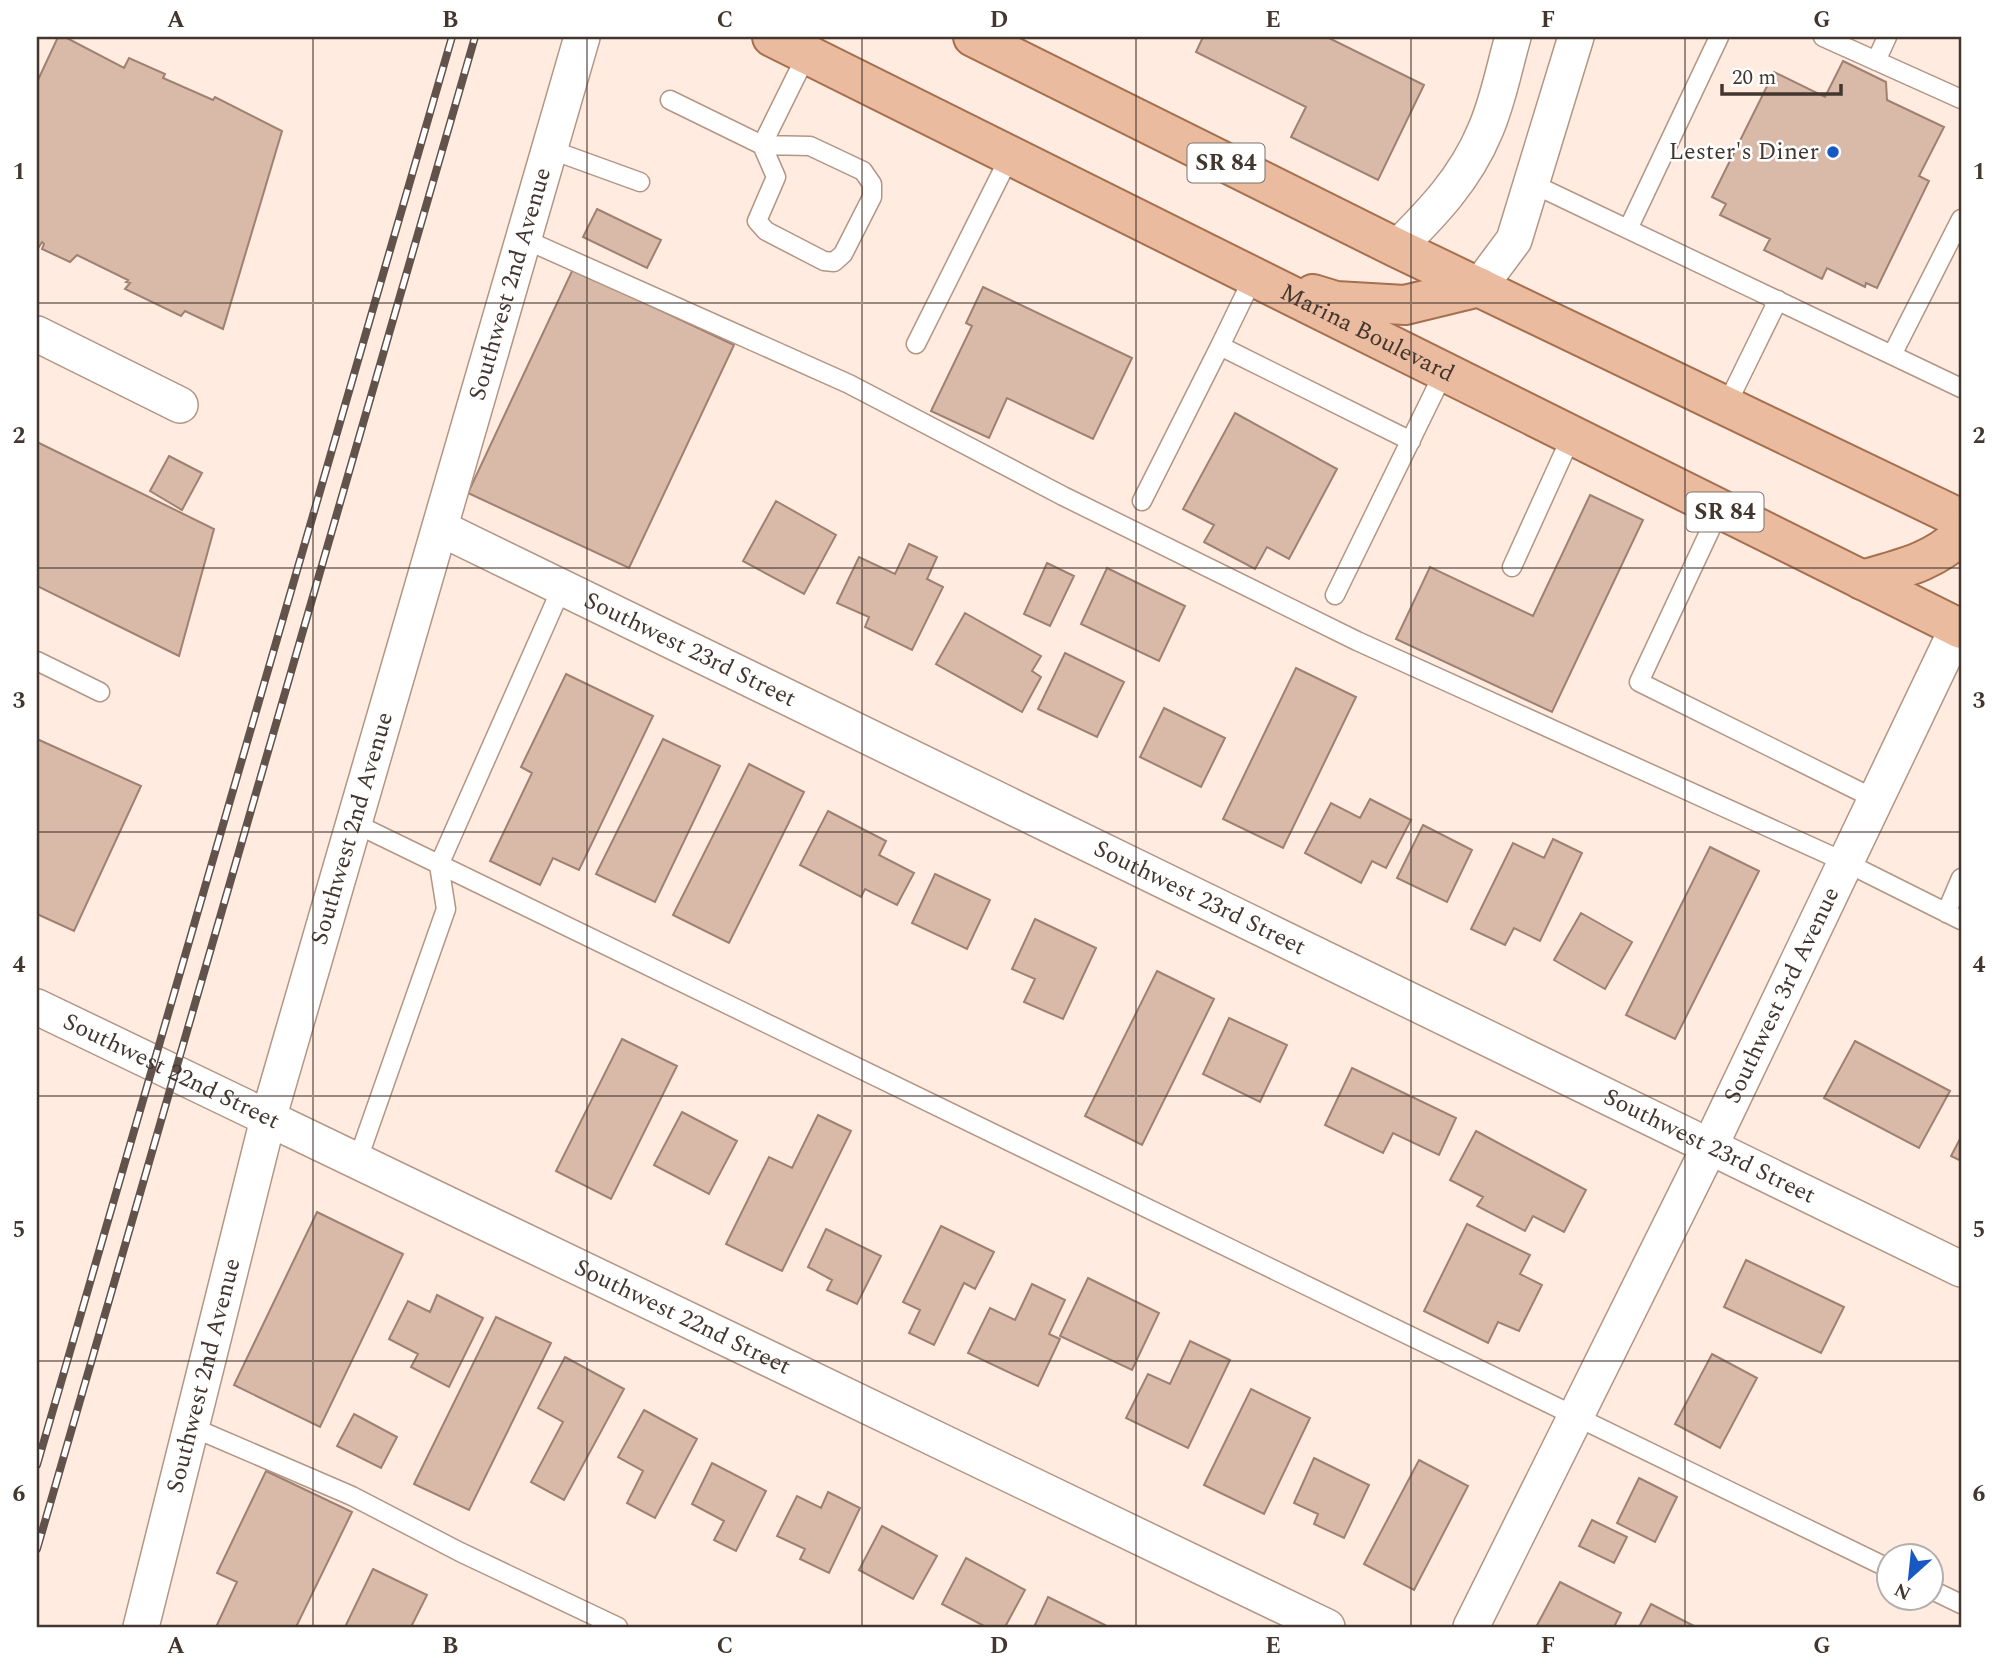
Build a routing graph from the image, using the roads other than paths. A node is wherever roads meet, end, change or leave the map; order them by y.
1 (582, 37) edge
2 (772, 37) edge
3 (973, 37) edge
4 (1513, 37) edge
5 (1576, 37) edge
6 (1719, 37) edge
7 (1823, 37) edge
8 (1887, 37) edge
9 (807, 54) junction
10 (1876, 61) junction
11 (1961, 99) edge
12 (670, 100) dead end
13 (762, 145) junction
14 (549, 149) junction
15 (1010, 156) junction
16 (640, 182) dead end
17 (1531, 183) junction
18 (1961, 219) edge
19 (1628, 229) junction
20 (524, 239) junction
21 (1397, 248) junction
22 (1253, 278) junction
23 (1479, 287) junction
24 (1778, 300) junction
25 (37, 334) edge
26 (916, 344) dead end
27 (1220, 346) junction
28 (1892, 355) junction
29 (1444, 372) junction
30 (1961, 388) edge
31 (180, 405) dead end
32 (1726, 406) junction
33 (1572, 435) junction
34 (1411, 440) junction
35 (1142, 501) dead end
36 (1720, 509) junction
37 (1961, 519) edge
38 (440, 528) junction
39 (1961, 535) edge
40 (1512, 567) dead end
41 (1862, 580) junction
42 (562, 587) junction
43 (1335, 594) dead end
44 (1960, 626) edge
45 (37, 662) edge
46 (100, 692) dead end
47 (1875, 799) junction
48 (354, 823) junction
49 (1845, 862) junction
50 (439, 865) junction
51 (1961, 878) edge
52 (1954, 916) edge
53 (37, 1007) edge
54 (268, 1119) junction
55 (1710, 1146) junction
56 (356, 1162) junction
57 (1961, 1269) edge
58 (1576, 1416) junction
59 (191, 1429) junction
60 (1876, 1563) edge
61 (141, 1627) edge
62 (618, 1627) edge
63 (1327, 1627) edge
64 (1471, 1627) edge

1 - 14 street, Southwest 2nd Avenue
2 - 9 main road, Marina Boulevard / SR 84
3 - 21 main road, SR 84
4 - 21 street
5 - 17 street
6 - 19 lane
7 - 10 lane
8 - 10 lane
9 - 13 lane
9 - 15 main road, Marina Boulevard / SR 84
10 - 11 lane
12 - 13 lane
13 - 13 lane
14 - 16 lane
14 - 20 street, Southwest 2nd Avenue
15 - 22 main road, Marina Boulevard / SR 84
15 - 26 lane
17 - 19 lane
17 - 23 street
18 - 28 lane
19 - 24 lane
20 - 38 street, Southwest 2nd Avenue
20 - 49 lane
21 - 23 main road, SR 84
22 - 23 main road
22 - 27 lane
22 - 29 main road, Marina Boulevard / SR 84
23 - 32 main road, SR 84
24 - 28 lane
24 - 32 lane
25 - 31 street
27 - 34 lane
27 - 35 lane
28 - 30 lane
29 - 33 main road, Marina Boulevard / SR 84
29 - 34 lane
32 - 37 main road, SR 84
33 - 36 main road, Marina Boulevard / SR 84
33 - 40 lane
34 - 43 lane
36 - 41 main road, Marina Boulevard / SR 84
36 - 47 lane
38 - 42 street, Southwest 23rd Street
38 - 48 street, Southwest 2nd Avenue
39 - 41 main road
41 - 44 main road, Marina Boulevard / SR 84
42 - 50 lane
42 - 55 street, Southwest 23rd Street
44 - 47 street, Southwest 3rd Avenue
45 - 46 lane
47 - 49 street, Southwest 3rd Avenue
48 - 50 lane
48 - 54 street, Southwest 2nd Avenue
49 - 52 lane
49 - 55 street, Southwest 3rd Avenue
50 - 56 lane
50 - 58 lane
51 - 52 lane
53 - 54 street, Southwest 22nd Street
54 - 56 street, Southwest 22nd Street
54 - 59 street, Southwest 2nd Avenue
55 - 57 street, Southwest 23rd Street
55 - 58 street, Southwest 3rd Avenue
56 - 63 street, Southwest 22nd Street
58 - 60 lane
58 - 64 street, Southwest 3rd Avenue
59 - 61 street, Southwest 2nd Avenue
59 - 62 lane

